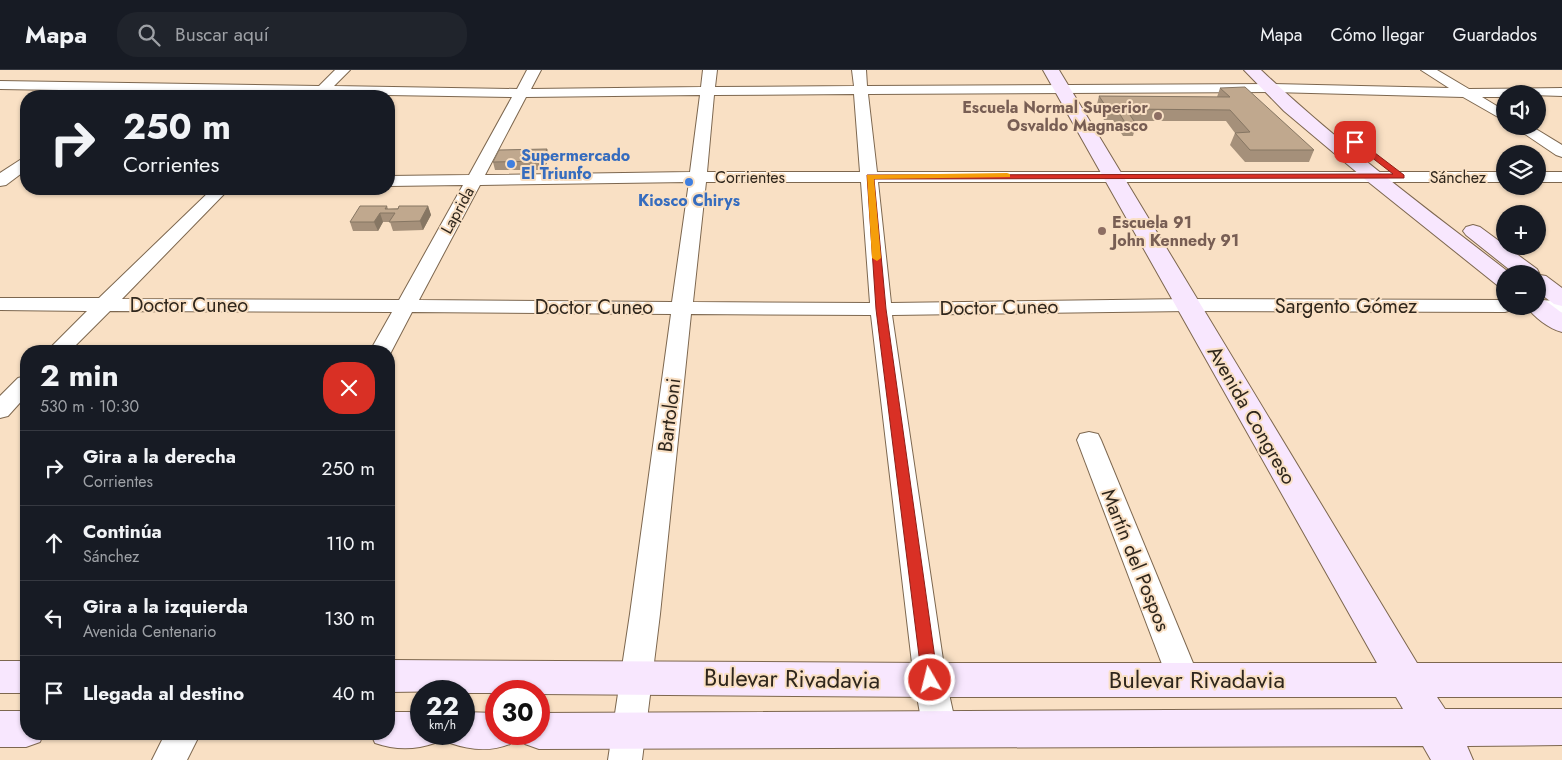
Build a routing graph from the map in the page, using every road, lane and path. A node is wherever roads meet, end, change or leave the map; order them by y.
1 (343, 70) edge
2 (534, 70) edge
3 (710, 70) edge
4 (1051, 70) edge
5 (1252, 70) edge
6 (1428, 70) edge
7 (154, 74) dead end
8 (860, 79) edge
9 (0, 85) edge
10 (136, 87) junction
11 (1061, 88) junction
12 (1273, 88) junction
13 (132, 90) edge
14 (228, 90) edge
15 (323, 90) edge
16 (708, 92) junction
17 (1562, 92) edge
18 (395, 93) edge
19 (521, 93) junction
20 (1466, 93) junction
21 (1496, 111) edge
22 (1535, 135) edge
23 (1562, 152) edge
24 (20, 167) edge
25 (1112, 175) junction
26 (20, 176) edge
27 (870, 176) junction
28 (1373, 176) junction
29 (1401, 176) junction
30 (700, 177) junction
31 (1496, 177) edge
32 (1546, 177) edge
33 (1562, 177) edge
34 (2, 178) edge
35 (395, 181) edge
36 (473, 181) junction
37 (215, 195) edge
38 (1516, 265) edge
39 (1496, 273) edge
40 (1546, 287) edge
41 (1562, 299) edge
42 (0, 304) edge
43 (103, 305) junction
44 (1188, 305) junction
45 (404, 306) junction
46 (1496, 306) edge
47 (1546, 306) edge
48 (1562, 307) edge
49 (682, 308) junction
50 (881, 309) junction
51 (1546, 312) edge
52 (1562, 325) edge
53 (64, 345) edge
54 (384, 345) edge
55 (20, 389) edge
56 (0, 410) edge
57 (1089, 440) dead end
58 (20, 676) edge
59 (395, 676) edge
60 (0, 677) edge
61 (638, 678) junction
62 (1405, 679) junction
63 (930, 680) junction
64 (1184, 680) junction
65 (1562, 680) edge
66 (1562, 727) edge
67 (1434, 728) junction
68 (20, 729) edge
69 (0, 730) edge
70 (395, 730) edge
71 (410, 730) edge
72 (940, 730) junction
73 (550, 733) edge
74 (180, 740) edge
75 (627, 746) edge
76 (168, 760) edge
77 (1453, 760) edge

1 - 15 street
2 - 19 street, Laprida
3 - 16 street, Bartoloni
4 - 11 street, Avenida Congreso
5 - 12 street
6 - 20 street
7 - 10 street
8 - 11 street
8 - 16 street
8 - 27 street
9 - 10 street
10 - 13 street
10 - 14 street
11 - 12 street
11 - 25 street, Avenida Congreso
12 - 20 street
12 - 28 street
12 - 29 street
16 - 19 street
16 - 30 street, Bartoloni
17 - 20 street
18 - 19 street
19 - 36 street, Laprida
20 - 21 street
22 - 23 street
24 - 34 street
25 - 27 street, Corrientes
25 - 28 street, Sánchez
25 - 44 street, Avenida Congreso
26 - 34 street
27 - 30 street, Corrientes
27 - 50 street
28 - 29 street, Sánchez
28 - 39 street
29 - 31 street, Sánchez
29 - 38 street
30 - 36 street, Corrientes
30 - 49 street, Bartoloni
32 - 33 street
35 - 36 street, Corrientes
36 - 45 street, Laprida
37 - 43 street
40 - 41 street
42 - 43 street, Doctor Cuneo
43 - 45 street, Doctor Cuneo
43 - 53 street
44 - 46 street, Sargento Gómez
44 - 50 street, Doctor Cuneo
44 - 62 street, Avenida Congreso
45 - 49 street, Doctor Cuneo
45 - 54 street, Laprida
47 - 48 street
49 - 50 street, Doctor Cuneo
49 - 61 street, Bartoloni
50 - 63 street
51 - 52 street
55 - 56 street
57 - 64 street, Martín del Pospos
58 - 60 street
59 - 61 street, Bulevar Rivadavia
61 - 63 street, Bulevar Rivadavia
61 - 75 street, Bartoloni
62 - 64 street, Bulevar Rivadavia
62 - 65 street, Bulevar Rivadavia
62 - 67 street, Avenida Congreso
63 - 64 street, Bulevar Rivadavia
63 - 72 street
66 - 67 street
67 - 72 street
67 - 77 street, Avenida Congreso
68 - 69 street
70 - 71 street
72 - 75 street
73 - 75 street
74 - 76 street

